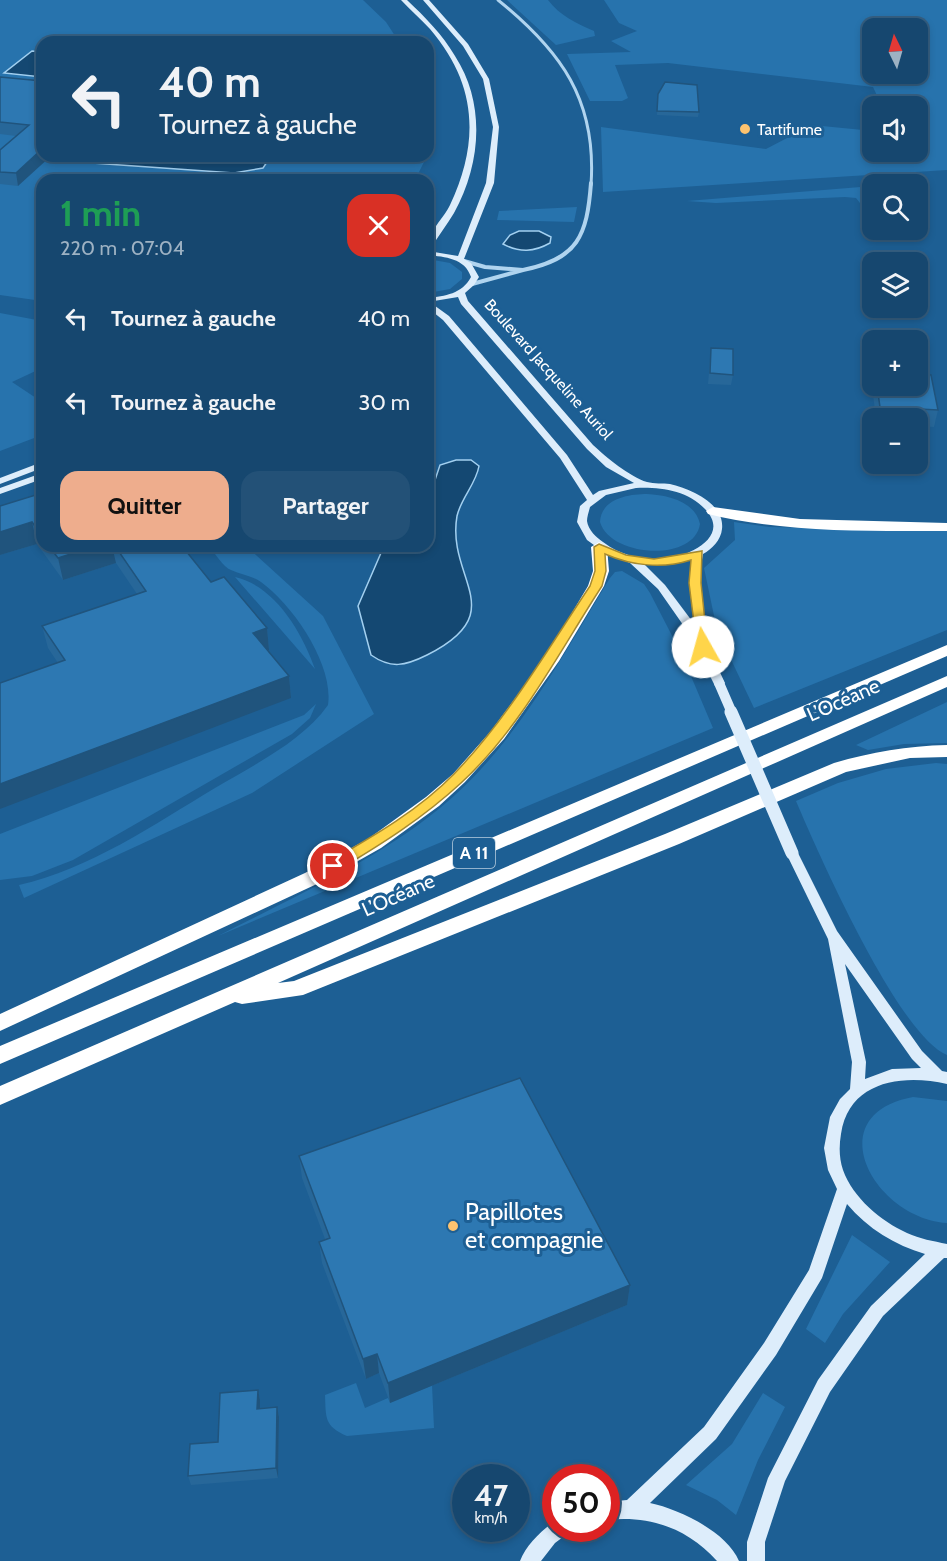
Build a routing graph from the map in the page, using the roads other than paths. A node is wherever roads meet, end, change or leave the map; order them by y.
1 (404, 0) edge
2 (426, 0) edge
3 (498, 0) edge
4 (434, 238) edge
5 (434, 255) edge
6 (460, 260) junction
7 (523, 270) junction
8 (472, 284) junction
9 (461, 292) junction
10 (434, 299) edge
11 (434, 309) edge
12 (36, 467) edge
13 (36, 478) edge
14 (0, 481) edge
15 (646, 484) junction
16 (0, 491) edge
17 (592, 501) junction
18 (713, 511) junction
19 (947, 526) edge
20 (599, 547) junction
21 (698, 553) junction
22 (633, 560) junction
23 (703, 647) junction
24 (947, 650) edge
25 (947, 681) edge
26 (947, 751) edge
27 (832, 934) junction
28 (218, 999) junction
29 (0, 1023) edge
30 (0, 1055) edge
31 (943, 1077) edge
32 (857, 1091) junction
33 (0, 1095) edge
34 (845, 1188) junction
35 (944, 1250) edge
36 (631, 1509) junction
37 (620, 1510) edge
38 (545, 1542) edge
39 (529, 1561) edge
40 (730, 1561) edge
41 (756, 1561) edge

1 - 4 main road
2 - 6 main road
3 - 7 street
5 - 6 main road
6 - 7 street
6 - 8 main road
7 - 8 street
8 - 9 main road
9 - 10 main road
9 - 15 main road, Boulevard Jacqueline Auriol
11 - 17 main road
12 - 14 main road
13 - 16 main road
15 - 17 main road
15 - 18 main road
17 - 20 main road
18 - 19 highway
18 - 21 main road
20 - 22 main road
20 - 29 highway
21 - 22 main road
21 - 23 main road
22 - 23 main road
23 - 27 main road, bridge
24 - 30 highway, L’Océane / A 11
25 - 28 highway, L’Océane / A 11
26 - 28 highway
27 - 31 main road
27 - 32 main road
28 - 33 highway, L’Océane / A 11
31 - 32 main road
32 - 34 main road
34 - 35 main road
34 - 36 main road
35 - 41 main road
36 - 37 main road
36 - 40 main road
38 - 39 main road

